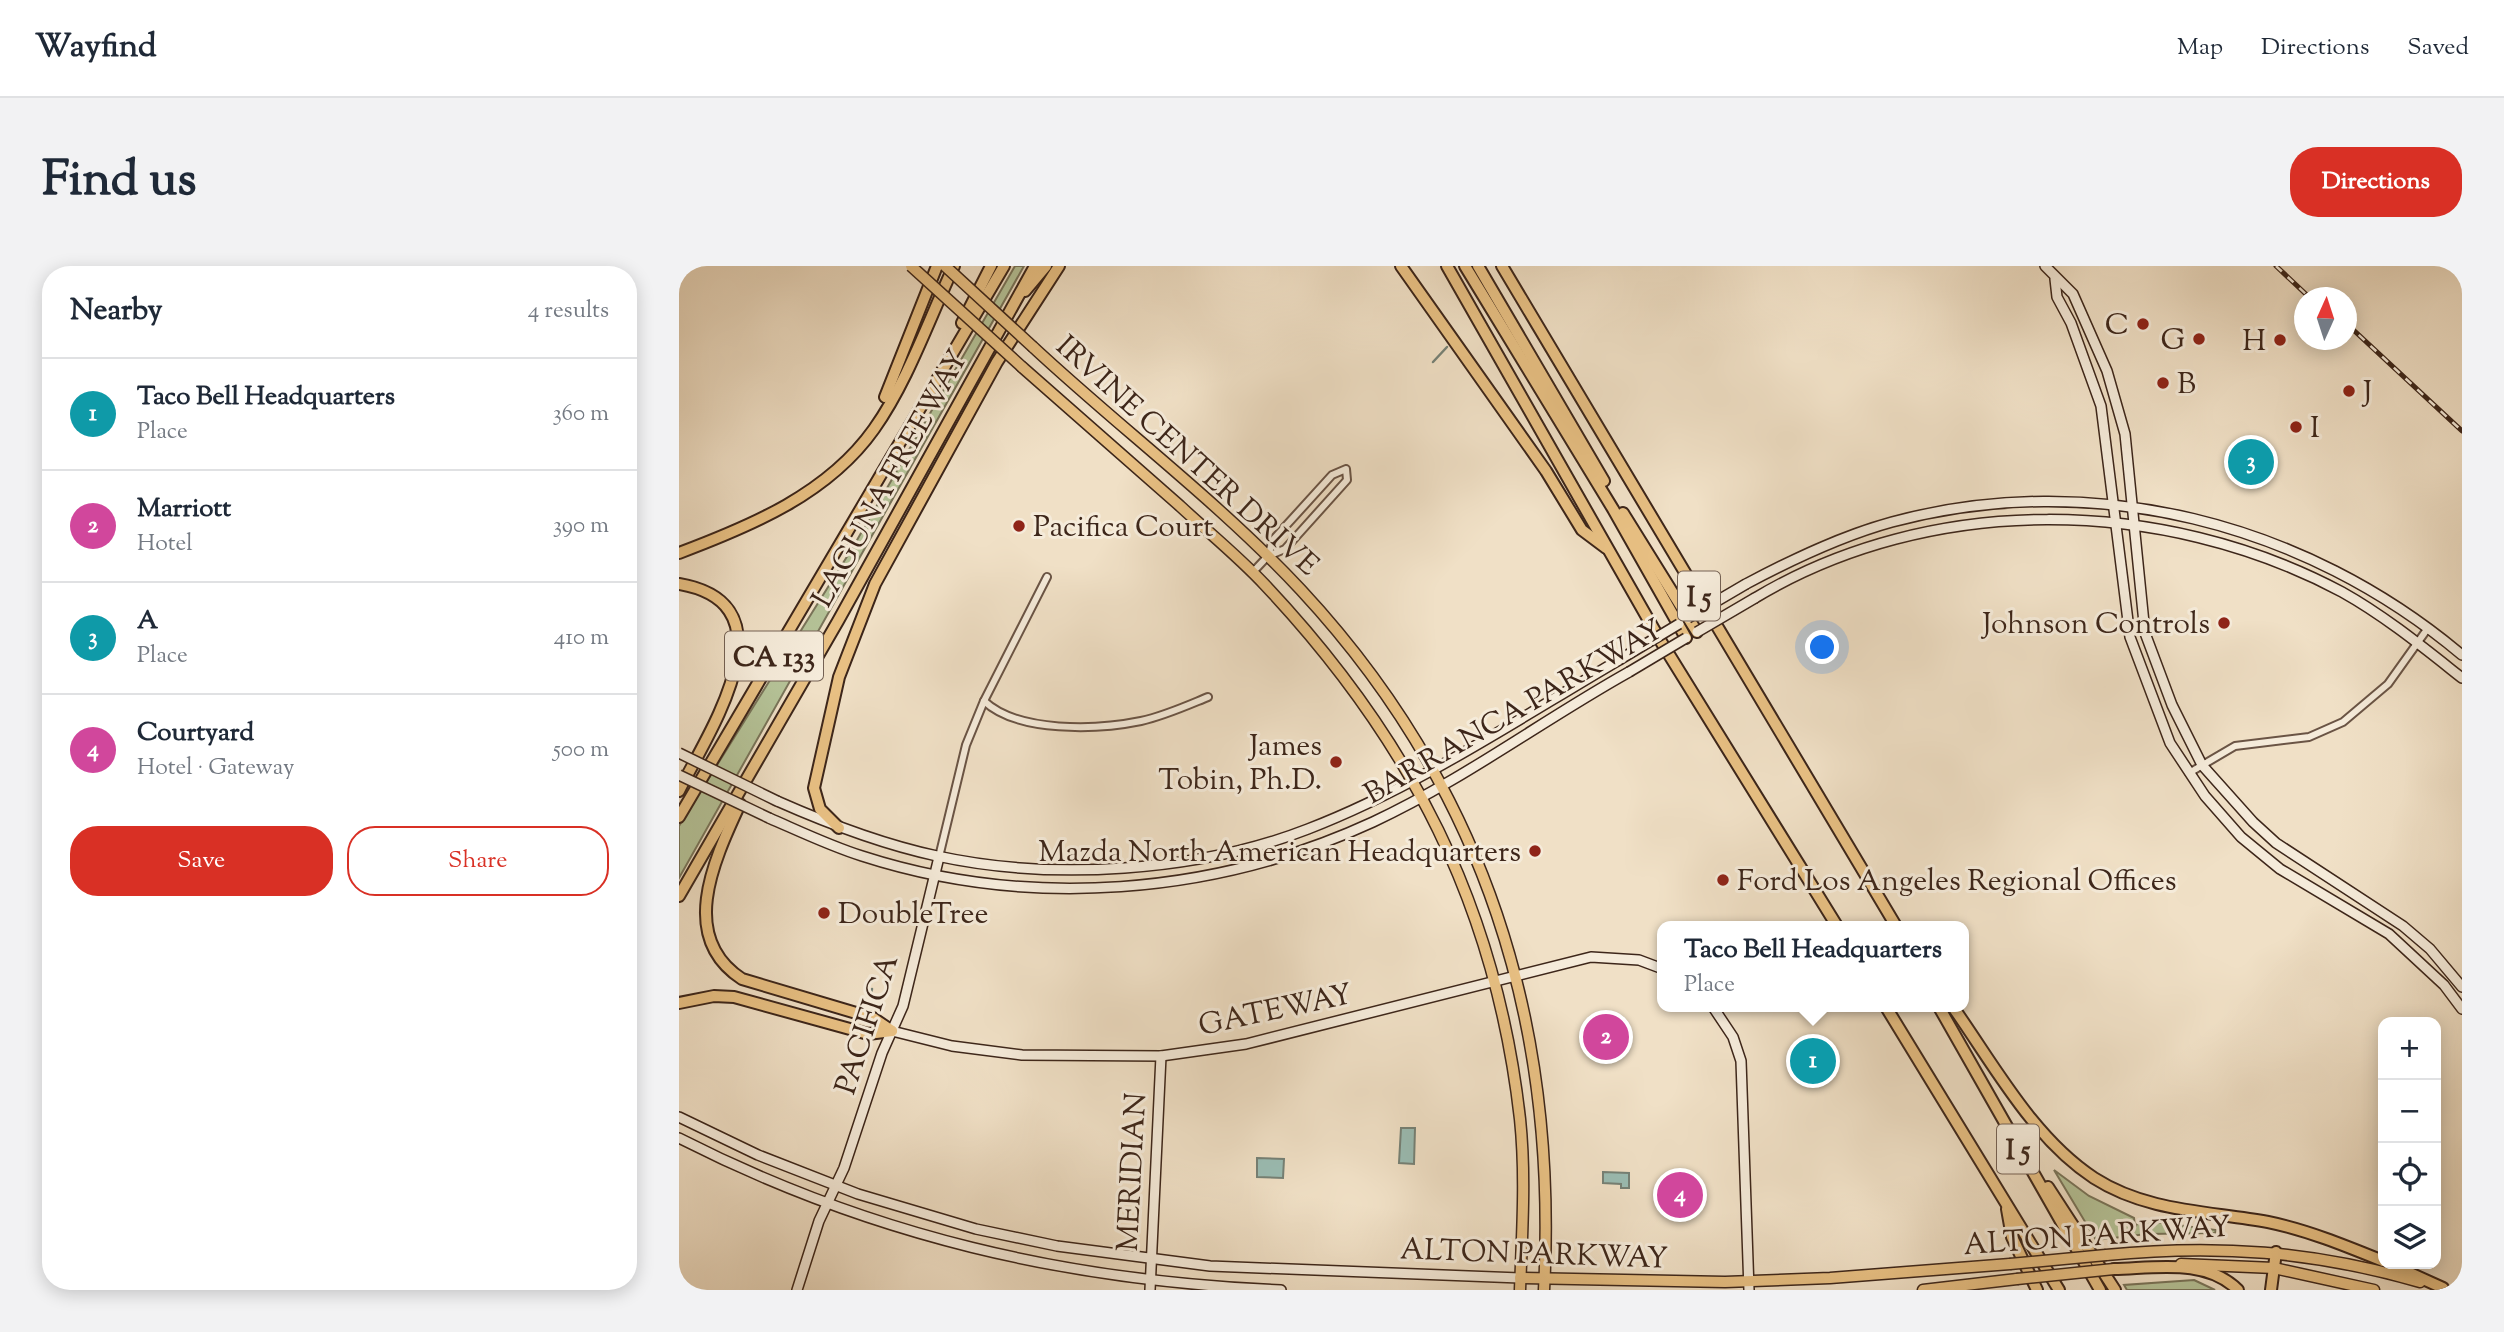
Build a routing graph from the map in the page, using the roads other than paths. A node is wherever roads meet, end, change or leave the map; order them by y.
1 (911, 266) edge
2 (937, 266) edge
3 (945, 266) edge
4 (954, 266) edge
5 (991, 266) edge
6 (1004, 266) edge
7 (1035, 266) edge
8 (1046, 266) edge
9 (1059, 266) edge
10 (1401, 266) edge
11 (1447, 266) edge
12 (1465, 266) edge
13 (1478, 266) edge
14 (1502, 266) edge
15 (2045, 266) edge
16 (2055, 279) junction
17 (1016, 301) junction
18 (917, 411) junction
19 (831, 472) junction
20 (2114, 505) junction
21 (1616, 507) junction
22 (2132, 507) junction
23 (2116, 524) junction
24 (2134, 526) junction
25 (1610, 551) junction
26 (679, 553) edge
27 (1268, 556) junction
28 (1252, 573) junction
29 (1047, 576) dead end
30 (679, 583) edge
31 (1683, 621) junction
32 (2428, 628) junction
33 (1692, 635) junction
34 (2418, 643) junction
35 (2462, 655) edge
36 (2462, 678) edge
37 (1208, 697) dead end
38 (984, 701) junction
39 (769, 743) junction
40 (679, 753) edge
41 (2202, 765) junction
42 (1433, 769) junction
43 (2189, 773) junction
44 (679, 775) edge
45 (1413, 779) junction
46 (1441, 785) junction
47 (679, 791) edge
48 (1422, 795) junction
49 (679, 817) edge
50 (839, 828) junction
51 (939, 857) junction
52 (933, 875) junction
53 (679, 896) edge
54 (1833, 921) edge
55 (1895, 921) edge
56 (1657, 966) edge
57 (1516, 976) junction
58 (1496, 981) junction
59 (2462, 987) edge
60 (679, 1003) edge
61 (2462, 1009) edge
62 (1716, 1012) edge
63 (1889, 1012) edge
64 (1942, 1012) edge
65 (1957, 1012) edge
66 (892, 1031) junction
67 (1161, 1056) junction
68 (1974, 1072) junction
69 (679, 1117) edge
70 (679, 1138) edge
71 (836, 1185) junction
72 (2005, 1199) junction
73 (826, 1203) junction
74 (2276, 1251) junction
75 (2378, 1259) edge
76 (1151, 1260) junction
77 (2274, 1268) junction
78 (1961, 1269) junction
79 (2114, 1269) junction
80 (2401, 1269) edge
81 (1520, 1278) junction
82 (1544, 1278) junction
83 (1749, 1285) edge
84 (1150, 1286) edge
85 (1962, 1287) edge
86 (2445, 1289) edge
87 (797, 1290) edge
88 (1281, 1290) edge
89 (1520, 1290) edge
90 (1543, 1290) edge
91 (1923, 1290) edge
92 (2037, 1290) edge
93 (2059, 1290) edge
94 (2100, 1290) edge
95 (2115, 1290) edge
96 (2238, 1290) edge
97 (2271, 1290) edge
98 (2374, 1290) edge

1 - 28 main road, IRVINE CENTER DRIVE, bridge
2 - 19 highway
3 - 27 main road, IRVINE CENTER DRIVE, bridge
4 - 19 highway
5 - 18 highway
6 - 18 highway
7 - 17 highway
8 - 17 highway
9 - 50 highway
10 - 25 highway
11 - 25 highway, I 5
12 - 21 highway
13 - 21 highway
14 - 55 highway, I 5
15 - 16 main road
16 - 20 main road
16 - 22 main road
17 - 39 highway, LAGUNA FREEWAY / CA 133
18 - 49 highway, LAGUNA FREEWAY / CA 133
19 - 26 highway
20 - 22 main road, BARRANCA PARKWAY
20 - 23 main road
20 - 31 main road, BARRANCA PARKWAY, bridge
21 - 31 highway
22 - 24 main road
22 - 32 main road, BARRANCA PARKWAY
23 - 24 main road, BARRANCA PARKWAY
23 - 33 main road, BARRANCA PARKWAY, bridge
23 - 43 main road
24 - 34 main road, BARRANCA PARKWAY
24 - 41 main road
25 - 54 highway, I 5
27 - 27 street
27 - 28 street
27 - 42 main road, IRVINE CENTER DRIVE
28 - 45 main road, IRVINE CENTER DRIVE
29 - 38 street, PACIFICA
30 - 47 highway
31 - 33 highway, bridge
31 - 42 main road, BARRANCA PARKWAY, bridge
32 - 34 street
32 - 35 main road, BARRANCA PARKWAY
33 - 46 main road, BARRANCA PARKWAY, bridge
34 - 36 main road, BARRANCA PARKWAY
34 - 41 street
37 - 38 street
38 - 51 street, PACIFICA
39 - 53 highway, LAGUNA FREEWAY / CA 133
39 - 66 highway
40 - 50 main road, BARRANCA PARKWAY, bridge
41 - 43 street
41 - 59 main road
42 - 45 main road, BARRANCA PARKWAY
42 - 46 main road, IRVINE CENTER DRIVE
43 - 61 main road
44 - 52 main road, BARRANCA PARKWAY, bridge
45 - 48 main road, IRVINE CENTER DRIVE
45 - 51 main road, BARRANCA PARKWAY
46 - 48 main road, BARRANCA PARKWAY
46 - 57 main road, IRVINE CENTER DRIVE
48 - 52 main road, BARRANCA PARKWAY
48 - 58 main road, IRVINE CENTER DRIVE
50 - 51 main road, BARRANCA PARKWAY
51 - 52 main road, PACIFICA
52 - 66 main road, PACIFICA
56 - 57 main road, GATEWAY
57 - 58 main road, GATEWAY
57 - 82 main road, IRVINE CENTER DRIVE
58 - 67 main road, GATEWAY
58 - 81 main road, IRVINE CENTER DRIVE
60 - 66 highway
62 - 83 main road
63 - 72 highway, I 5
64 - 68 highway, I 5
65 - 75 highway
66 - 67 main road, GATEWAY
66 - 71 main road, PACIFICA
67 - 76 main road, MERIDIAN
68 - 94 highway, I 5
68 - 95 highway
69 - 71 main road, ALTON PARKWAY
70 - 73 main road
71 - 73 main road, PACIFICA
71 - 76 main road, ALTON PARKWAY
72 - 92 highway
72 - 93 highway, I 5
73 - 84 main road
73 - 87 main road, PACIFICA
74 - 77 highway
74 - 78 main road, ALTON PARKWAY, bridge
74 - 86 main road, ALTON PARKWAY
76 - 81 main road, ALTON PARKWAY
76 - 84 main road, MERIDIAN
77 - 79 main road, ALTON PARKWAY
77 - 97 highway
77 - 98 main road, ALTON PARKWAY
78 - 83 main road, ALTON PARKWAY
78 - 85 main road
79 - 85 main road, ALTON PARKWAY, bridge
79 - 96 highway
80 - 86 highway
81 - 82 main road, ALTON PARKWAY
81 - 89 main road, IRVINE CENTER DRIVE
82 - 83 main road, ALTON PARKWAY
82 - 90 main road, IRVINE CENTER DRIVE
84 - 88 main road
85 - 91 main road, ALTON PARKWAY

